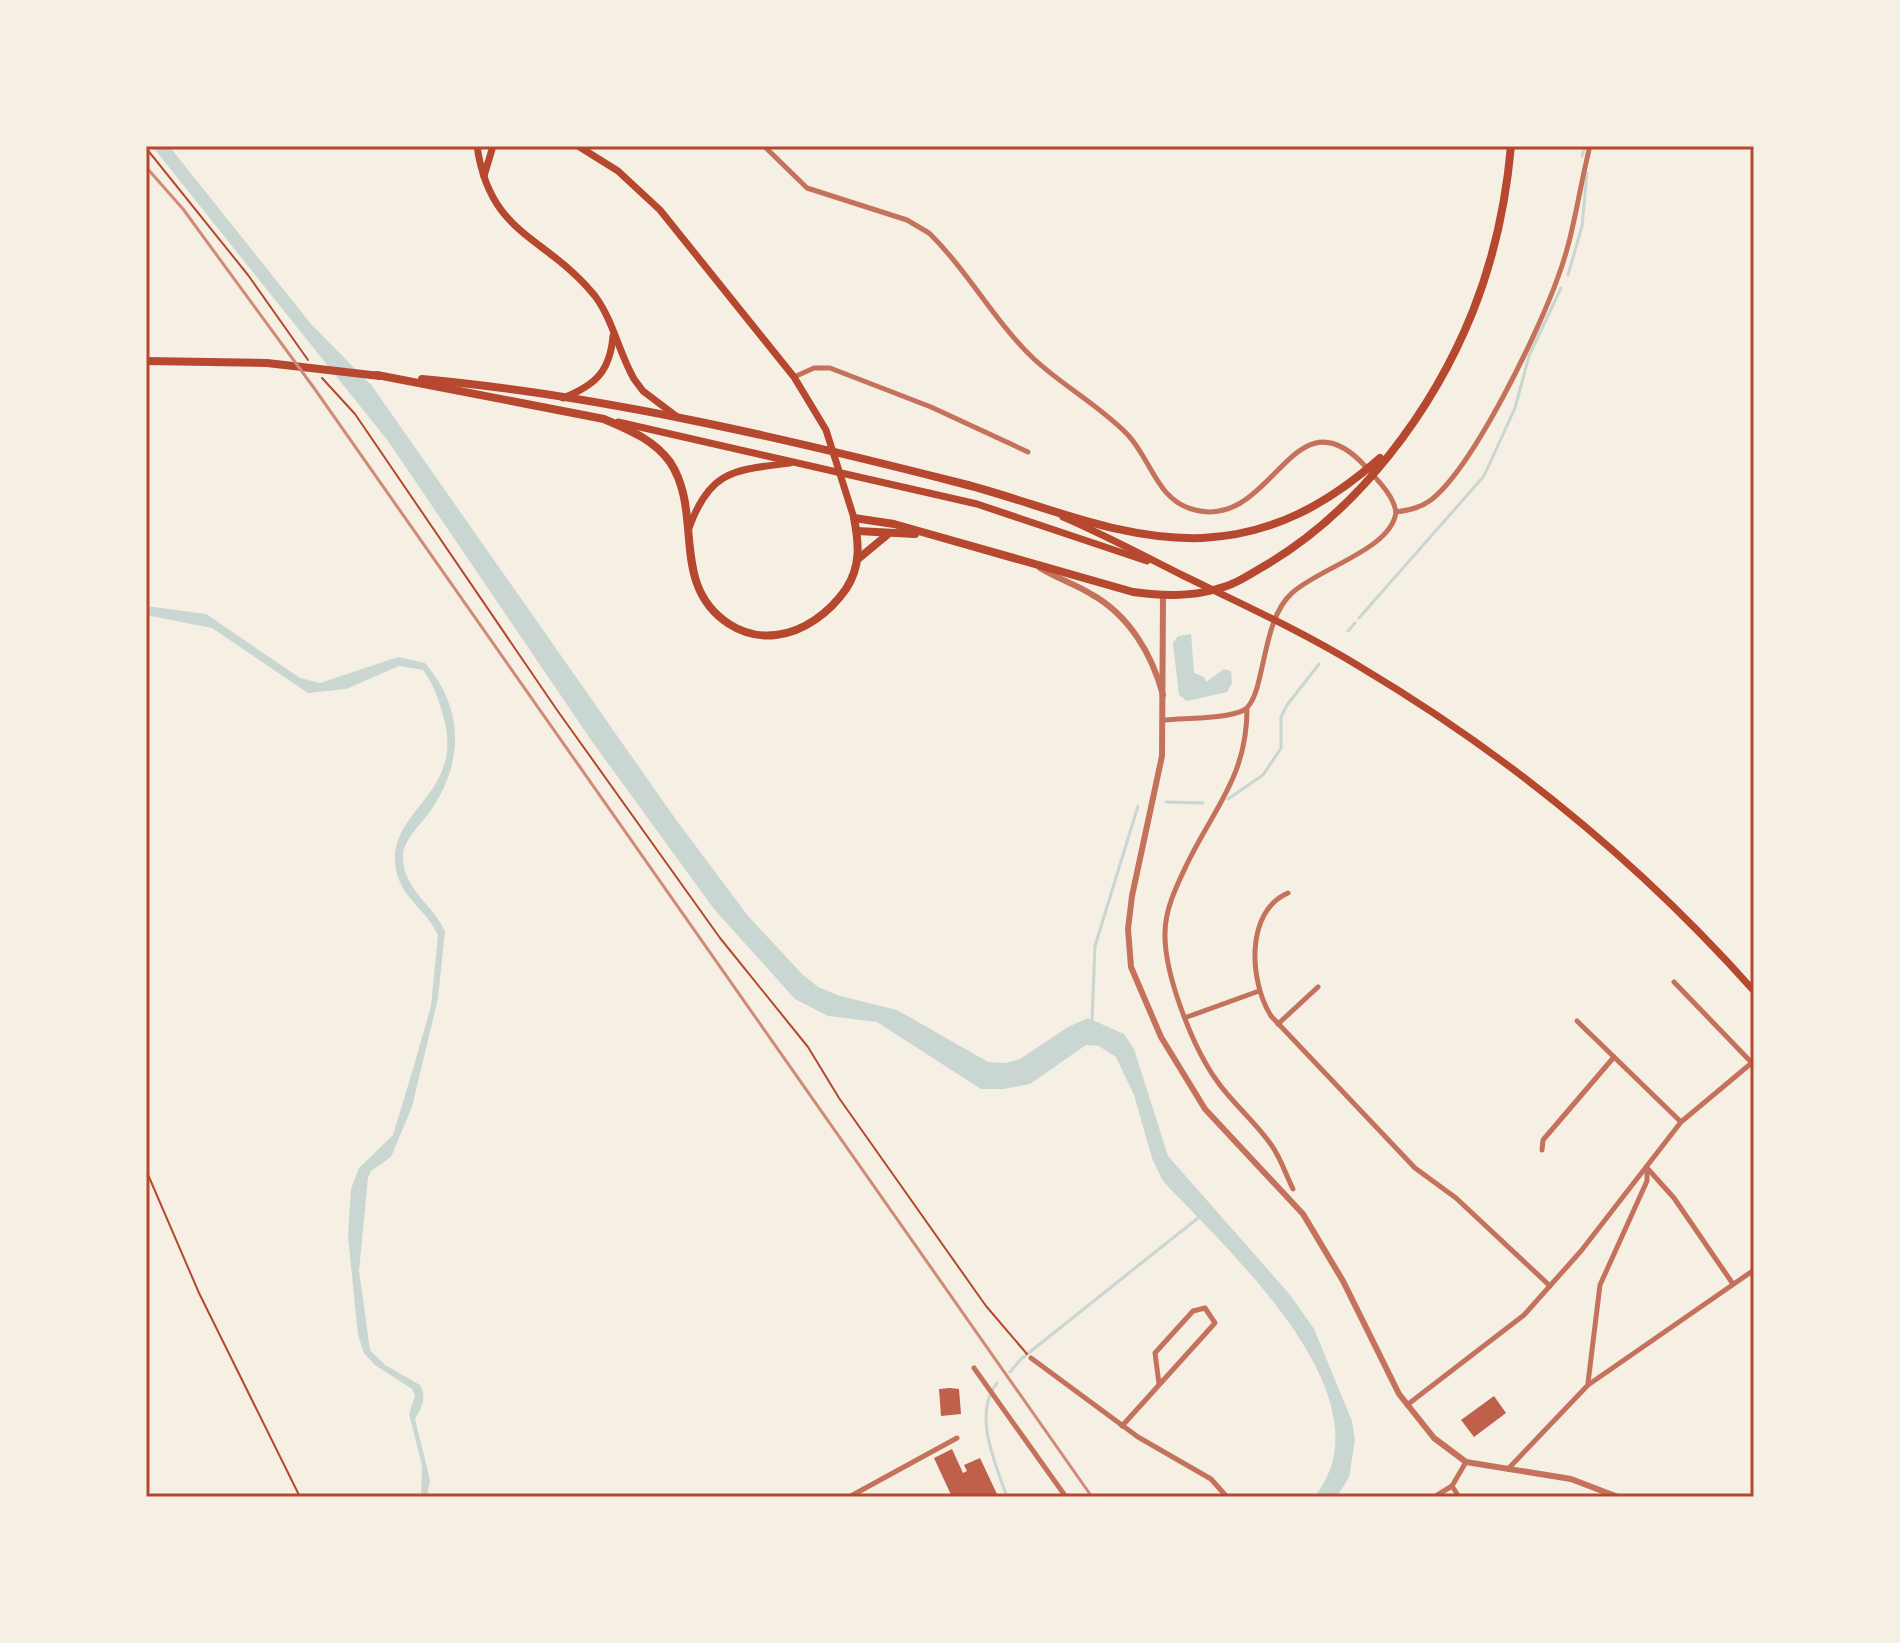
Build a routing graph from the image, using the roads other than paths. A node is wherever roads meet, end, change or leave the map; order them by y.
1 (477, 146) edge
2 (493, 146) edge
3 (578, 146) edge
4 (764, 146) edge
5 (1511, 146) edge
6 (1590, 146) edge
7 (483, 178) junction
8 (614, 334) junction
9 (146, 361) edge
10 (377, 375) junction
11 (794, 377) junction
12 (563, 398) junction
13 (604, 419) junction
14 (684, 421) junction
15 (1028, 452) dead end
16 (797, 463) junction
17 (1360, 481) junction
18 (1050, 512) junction
19 (1396, 512) junction
20 (854, 518) junction
21 (688, 531) junction
22 (857, 531) junction
23 (923, 534) junction
24 (887, 535) junction
25 (858, 560) junction
26 (1034, 564) junction
27 (1178, 573) junction
28 (1163, 596) junction
29 (1165, 706) junction
30 (1247, 708) junction
31 (1165, 720) junction
32 (1288, 893) dead end
33 (1674, 982) dead end
34 (1318, 987) dead end
35 (1259, 991) junction
36 (1754, 991) edge
37 (1187, 1017) junction
38 (1577, 1021) dead end
39 (1278, 1024) junction
40 (1614, 1057) junction
41 (1753, 1062) edge
42 (1681, 1122) junction
43 (1542, 1150) dead end
44 (1647, 1167) junction
45 (1293, 1189) dead end
46 (1754, 1270) edge
47 (1733, 1284) junction
48 (1550, 1286) junction
49 (1031, 1358) dead end
50 (974, 1368) dead end
51 (1159, 1384) junction
52 (1588, 1385) junction
53 (1407, 1405) junction
54 (1122, 1426) junction
55 (957, 1438) dead end
56 (1466, 1462) junction
57 (1508, 1469) junction
58 (1452, 1486) junction
59 (849, 1497) edge
60 (1066, 1497) edge
61 (1227, 1497) edge
62 (1434, 1497) edge
63 (1459, 1497) edge
64 (1618, 1497) edge

1 - 7 main road
2 - 7 main road
3 - 11 main road
4 - 19 street
5 - 17 main road
6 - 19 street
7 - 8 main road
8 - 12 main road
8 - 14 main road
9 - 10 main road
10 - 12 main road
10 - 13 main road
11 - 15 street
11 - 20 main road
12 - 14 main road
13 - 16 main road
13 - 21 main road
14 - 18 main road
16 - 21 main road
16 - 27 main road
17 - 18 main road
17 - 28 main road
18 - 27 main road
19 - 30 street
20 - 22 main road
20 - 23 main road
21 - 25 main road
22 - 24 main road
22 - 25 main road
23 - 24 main road
23 - 26 main road
24 - 25 main road
26 - 28 main road
26 - 29 street
27 - 36 main road
28 - 29 street
29 - 31 street
30 - 31 street
30 - 37 street
31 - 53 street
32 - 35 street
33 - 41 street
34 - 39 street
35 - 37 street
35 - 39 street
37 - 45 street
38 - 40 street
39 - 48 street
40 - 42 street
40 - 43 street
41 - 42 street
42 - 44 street
44 - 47 street
44 - 48 street
44 - 52 street
46 - 47 street
47 - 52 street
48 - 53 street
49 - 54 street
50 - 60 street
51 - 51 street
51 - 54 street
52 - 57 street
53 - 56 street
54 - 61 street
55 - 59 street
56 - 57 street
56 - 58 street
57 - 64 street
58 - 62 street
58 - 63 street

